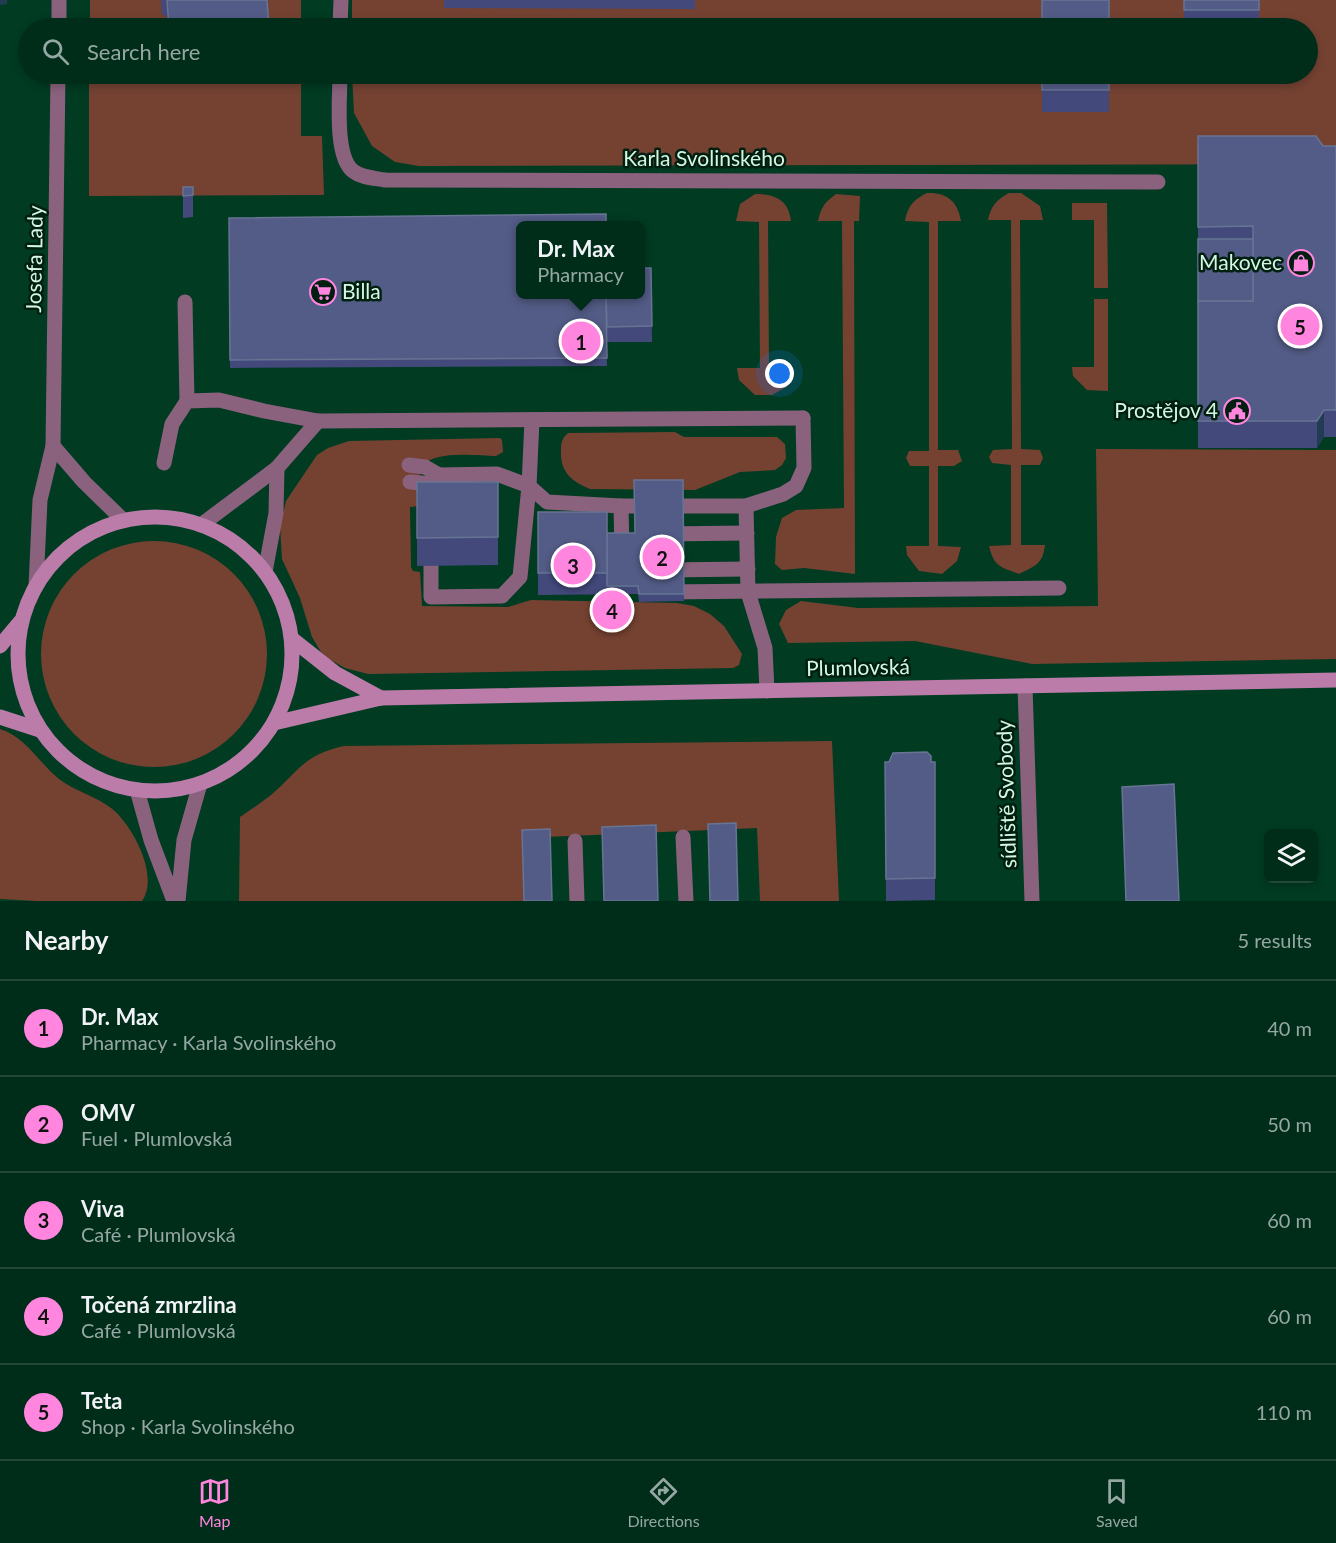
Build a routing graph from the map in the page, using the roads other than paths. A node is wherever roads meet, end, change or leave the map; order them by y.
1 (59, 0) edge
2 (340, 0) edge
3 (59, 18) edge
4 (340, 18) edge
5 (58, 84) edge
6 (340, 84) edge
7 (1158, 182) dead end
8 (185, 302) dead end
9 (187, 401) junction
10 (532, 420) junction
11 (318, 421) junction
12 (53, 446) junction
13 (164, 463) dead end
14 (409, 465) dead end
15 (277, 468) junction
16 (436, 479) junction
17 (410, 482) dead end
18 (529, 486) junction
19 (621, 506) junction
20 (746, 506) junction
21 (431, 510) edge
22 (123, 520) junction
23 (201, 525) junction
24 (747, 533) junction
25 (633, 535) junction
26 (431, 566) edge
27 (748, 569) junction
28 (645, 570) edge
29 (622, 571) edge
30 (265, 572) junction
31 (36, 586) junction
32 (1059, 588) dead end
33 (644, 592) edge
34 (748, 592) junction
35 (22, 620) junction
36 (292, 639) junction
37 (0, 646) edge
38 (1336, 680) edge
39 (1025, 686) junction
40 (767, 691) junction
41 (381, 698) junction
42 (0, 717) edge
43 (274, 723) junction
44 (40, 730) junction
45 (200, 784) junction
46 (137, 790) junction
47 (683, 837) dead end
48 (575, 841) dead end
49 (176, 901) edge
50 (577, 901) edge
51 (686, 901) edge
52 (1032, 901) edge

1 - 3 street
2 - 4 street
5 - 12 street, Josefa Lady
6 - 7 street, Karla Svolinského
8 - 9 street
9 - 11 street
9 - 13 street
10 - 11 street
10 - 18 street
10 - 20 street
11 - 15 street
12 - 22 street
12 - 31 street, Josefa Lady
14 - 16 street
15 - 23 street
15 - 30 street
16 - 17 street
16 - 18 street
16 - 21 street
18 - 19 street
18 - 26 street
19 - 20 street
19 - 25 street
20 - 24 street
22 - 23 main road
22 - 31 main road
23 - 30 main road
24 - 25 street
24 - 27 street
25 - 29 street
27 - 28 street
27 - 34 street
30 - 36 main road
31 - 35 main road
32 - 34 street
33 - 34 street
34 - 40 street
35 - 37 main road
35 - 44 main road
36 - 41 main road
36 - 43 main road
38 - 39 main road, Plumlovská
39 - 40 main road, Plumlovská
39 - 52 street, sídliště Svobody
40 - 41 main road, Plumlovská
41 - 43 main road, Plumlovská
42 - 44 main road
43 - 45 main road
44 - 46 main road
45 - 46 main road
45 - 49 street
46 - 49 street
47 - 51 street
48 - 50 street

